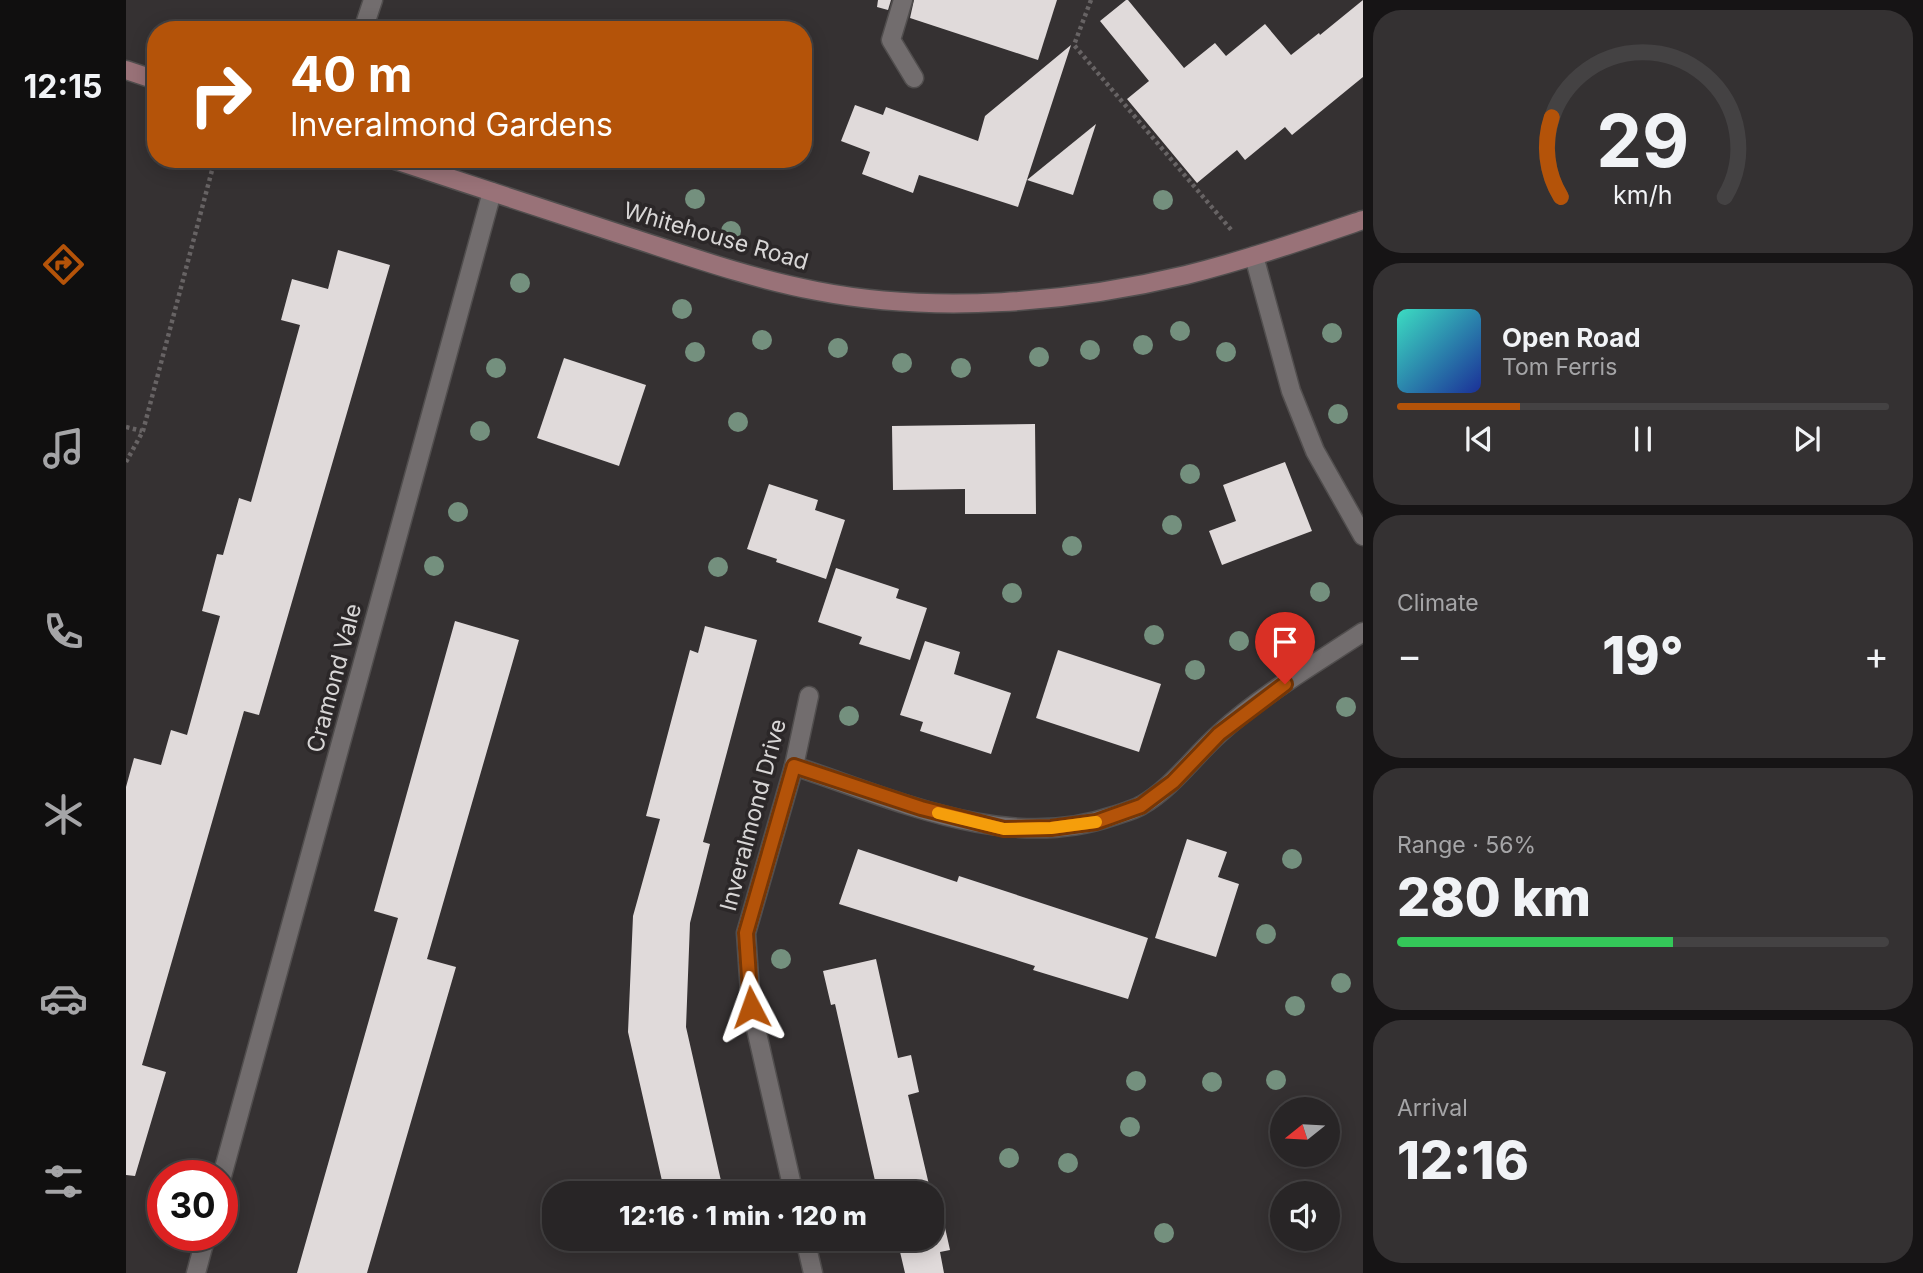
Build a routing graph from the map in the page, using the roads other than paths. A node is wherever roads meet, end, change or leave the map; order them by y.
1 (373, 0) edge
2 (903, 0) edge
3 (366, 21) edge
4 (126, 70) edge
5 (147, 77) edge
6 (914, 78) dead end
7 (419, 168) edge
8 (492, 192) junction
9 (1363, 220) edge
10 (1254, 256) junction
11 (1363, 536) edge
12 (1363, 632) edge
13 (809, 696) dead end
14 (794, 766) junction
15 (226, 1160) edge
16 (791, 1181) edge
17 (202, 1251) edge
18 (808, 1251) edge
19 (195, 1273) edge
20 (813, 1273) edge

1 - 3 street
2 - 6 street
4 - 5 street
7 - 8 street, Whitehouse Road
8 - 10 street, Whitehouse Road
8 - 15 street, Cramond Vale
9 - 10 street, Whitehouse Road
10 - 11 street
12 - 14 street
13 - 14 street, Inveralmond Drive
14 - 16 street, Inveralmond Drive
17 - 19 street
18 - 20 street

